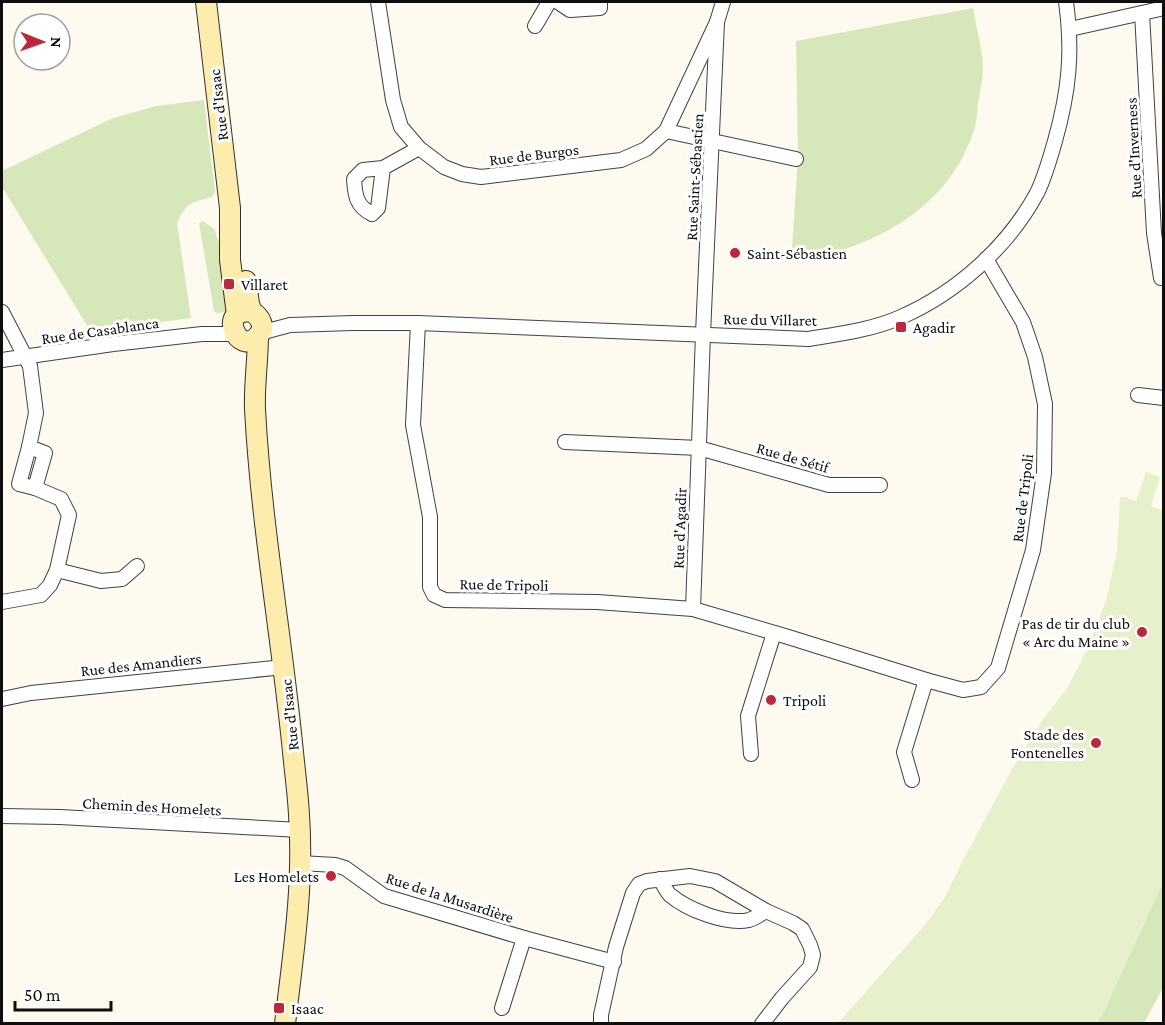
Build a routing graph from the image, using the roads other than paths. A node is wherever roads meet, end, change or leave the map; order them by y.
1 (206, 2) edge
2 (378, 2) edge
3 (549, 2) edge
4 (558, 2) edge
5 (600, 2) edge
6 (723, 2) edge
7 (1066, 2) edge
8 (1164, 8) edge
9 (1142, 13) junction
10 (717, 22) junction
11 (535, 26) dead end
12 (1070, 29) junction
13 (1164, 128) edge
14 (1148, 129) junction
15 (666, 131) junction
16 (712, 140) junction
17 (418, 148) junction
18 (796, 159) dead end
19 (383, 168) dead end
20 (986, 259) junction
21 (1164, 277) edge
22 (2, 312) edge
23 (418, 323) junction
24 (247, 326) junction
25 (703, 334) junction
26 (27, 357) junction
27 (2, 360) edge
28 (1138, 395) dead end
29 (1164, 398) edge
30 (565, 442) dead end
31 (699, 447) junction
32 (880, 485) dead end
33 (137, 567) dead end
34 (57, 570) junction
35 (2, 602) edge
36 (693, 609) junction
37 (774, 633) junction
38 (284, 667) junction
39 (926, 680) junction
40 (2, 699) edge
41 (750, 754) dead end
42 (912, 780) dead end
43 (2, 816) edge
44 (300, 830) junction
45 (300, 863) junction
46 (660, 879) junction
47 (766, 911) junction
48 (524, 938) junction
49 (614, 962) junction
50 (502, 1008) dead end
51 (285, 1023) edge
52 (601, 1023) edge
53 (762, 1023) edge

1 - 24 street, Rue d'Isaac
2 - 17 street, Rue de Burgos
3 - 11 street
4 - 5 street
6 - 10 street, Rue de Burgos
7 - 12 street, Rue du Villaret
8 - 9 street
9 - 12 street
9 - 14 street, Rue d'Inverness
10 - 15 street, Rue de Burgos
10 - 16 street, Rue Saint-Sébastien
12 - 20 street, Rue du Villaret
13 - 14 street
14 - 21 street, Rue d'Inverness
15 - 16 street
15 - 17 street, Rue de Burgos
16 - 18 street
16 - 25 street, Rue Saint-Sébastien
17 - 19 street
20 - 25 street, Rue du Villaret
20 - 39 street, Rue de Tripoli
22 - 26 street
23 - 24 street, Rue du Villaret
23 - 25 street, Rue du Villaret
23 - 36 street, Rue de Tripoli
24 - 26 street, Rue de Casablanca
24 - 38 street, Rue d'Isaac
25 - 31 street, Rue d'Agadir
26 - 27 street, Rue de Casablanca
26 - 34 street
28 - 29 street
30 - 31 street
31 - 32 street, Rue de Sétif
31 - 36 street, Rue d'Agadir
33 - 34 street
34 - 35 street
36 - 37 street, Rue de Tripoli
37 - 39 street, Rue de Tripoli
37 - 41 street
38 - 40 street, Rue des Amandiers
38 - 44 street, Rue d'Isaac
39 - 42 street
43 - 44 street, Chemin des Homelets
44 - 45 street, Rue d'Isaac
45 - 48 street, Rue de la Musardière
45 - 51 street, Rue d'Isaac
46 - 47 street
46 - 47 street
46 - 49 street
47 - 53 street
48 - 49 street, Rue de la Musardière
48 - 50 street, Rue de la Musardière
49 - 52 street

